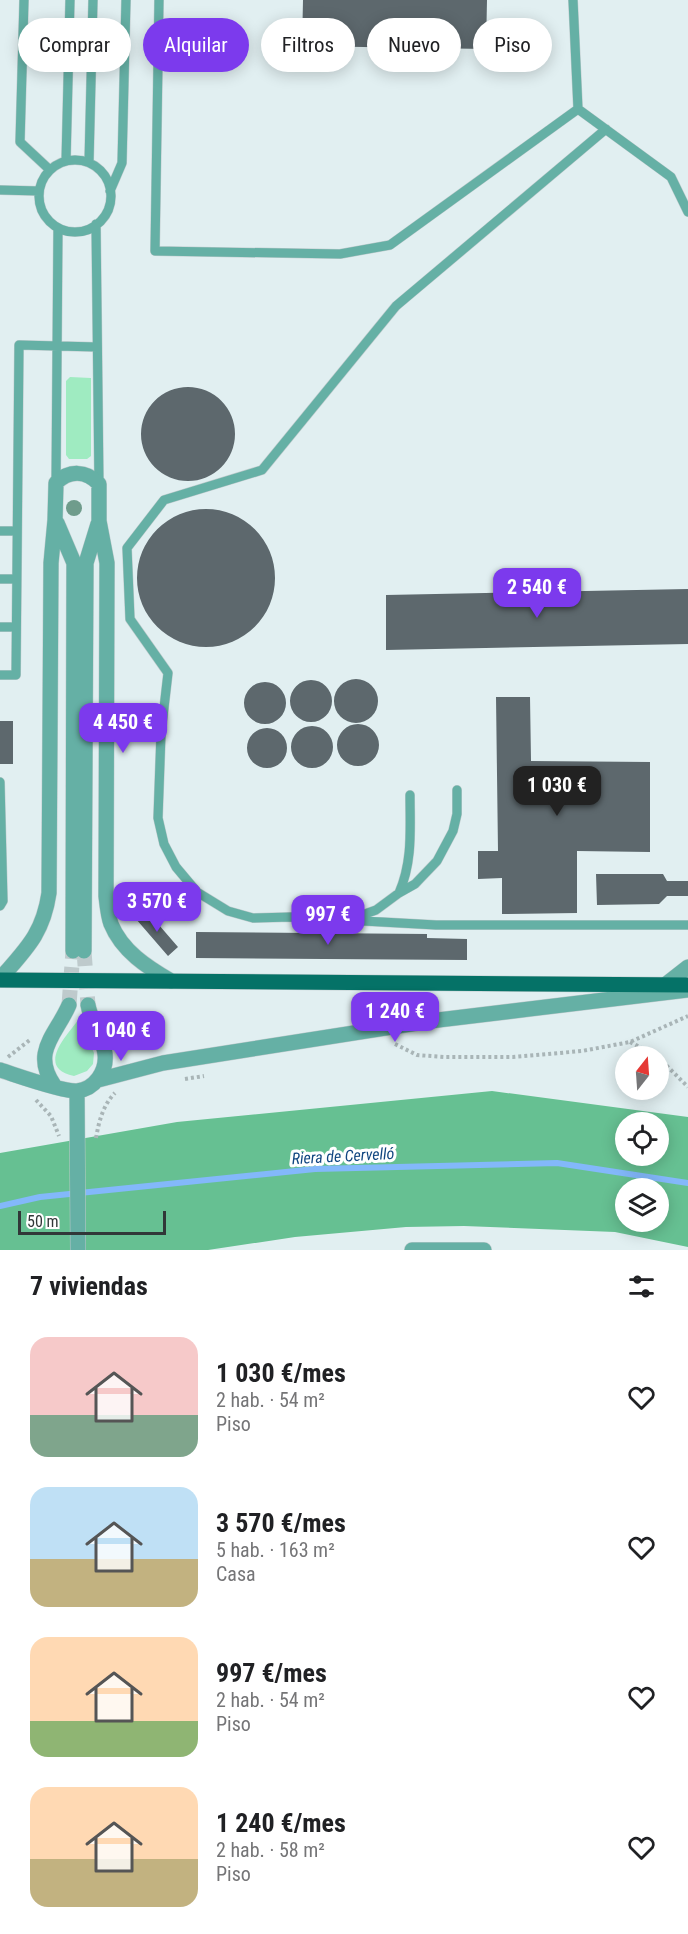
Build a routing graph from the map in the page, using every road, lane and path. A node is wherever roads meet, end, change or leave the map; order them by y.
1 (24, 0) edge
2 (70, 0) edge
3 (93, 0) edge
4 (126, 0) edge
5 (159, 0) edge
6 (573, 0) edge
7 (578, 109) junction
8 (606, 129) junction
9 (66, 161) junction
10 (88, 162) junction
11 (50, 170) junction
12 (0, 190) edge
13 (39, 191) junction
14 (110, 191) junction
15 (688, 212) edge
16 (96, 224) junction
17 (58, 228) junction
18 (57, 346) junction
19 (97, 347) junction
20 (56, 483) junction
21 (99, 484) junction
22 (56, 520) junction
23 (99, 521) junction
24 (0, 531) edge
25 (16, 531) junction
26 (0, 579) edge
27 (16, 579) junction
28 (0, 627) edge
29 (16, 627) junction
30 (0, 675) edge
31 (0, 782) edge
32 (457, 790) dead end
33 (410, 795) dead end
34 (399, 893) junction
35 (0, 906) edge
36 (349, 920) junction
37 (688, 926) edge
38 (688, 967) edge
39 (0, 980) edge
40 (171, 981) junction
41 (665, 985) junction
42 (688, 985) edge
43 (688, 990) edge
44 (69, 1005) tunnel mouth
45 (88, 1005) tunnel mouth
46 (688, 1016) edge
47 (379, 1029) junction
48 (630, 1042) junction
49 (637, 1046) edge
50 (669, 1068) edge
51 (0, 1070) edge
52 (98, 1080) junction
53 (54, 1085) junction
54 (688, 1087) edge
55 (123, 1088) dead end
56 (77, 1091) junction
57 (96, 1141) dead end
58 (430, 1249) edge
59 (78, 1250) edge
60 (412, 1250) edge
61 (484, 1250) edge

1 - 11 lane
2 - 9 lane
3 - 10 lane
4 - 14 lane
5 - 7 lane
6 - 7 lane
7 - 8 lane
8 - 15 lane
8 - 36 lane
9 - 10 lane
9 - 11 lane
10 - 14 lane
11 - 13 lane
12 - 13 lane
13 - 17 lane
14 - 16 lane
16 - 17 lane
16 - 19 lane
17 - 18 lane
18 - 19 lane
18 - 20 lane
18 - 25 lane
19 - 21 lane
20 - 21 street
20 - 22 street
21 - 23 street
22 - 23 street
22 - 39 street
23 - 40 street
24 - 25 lane
25 - 27 lane
26 - 27 lane
27 - 29 lane
28 - 29 lane
29 - 30 lane
31 - 35 lane
32 - 34 lane
33 - 34 lane
34 - 36 lane
36 - 37 lane
38 - 41 street
39 - 40 main road
40 - 41 main road
41 - 42 main road
43 - 47 street
44 - 53 street
45 - 52 street
46 - 48 path
47 - 48 path
47 - 52 street
48 - 49 path
50 - 54 path
51 - 53 street
52 - 56 street
53 - 56 street
55 - 57 path
56 - 59 street
58 - 60 street
58 - 61 street

